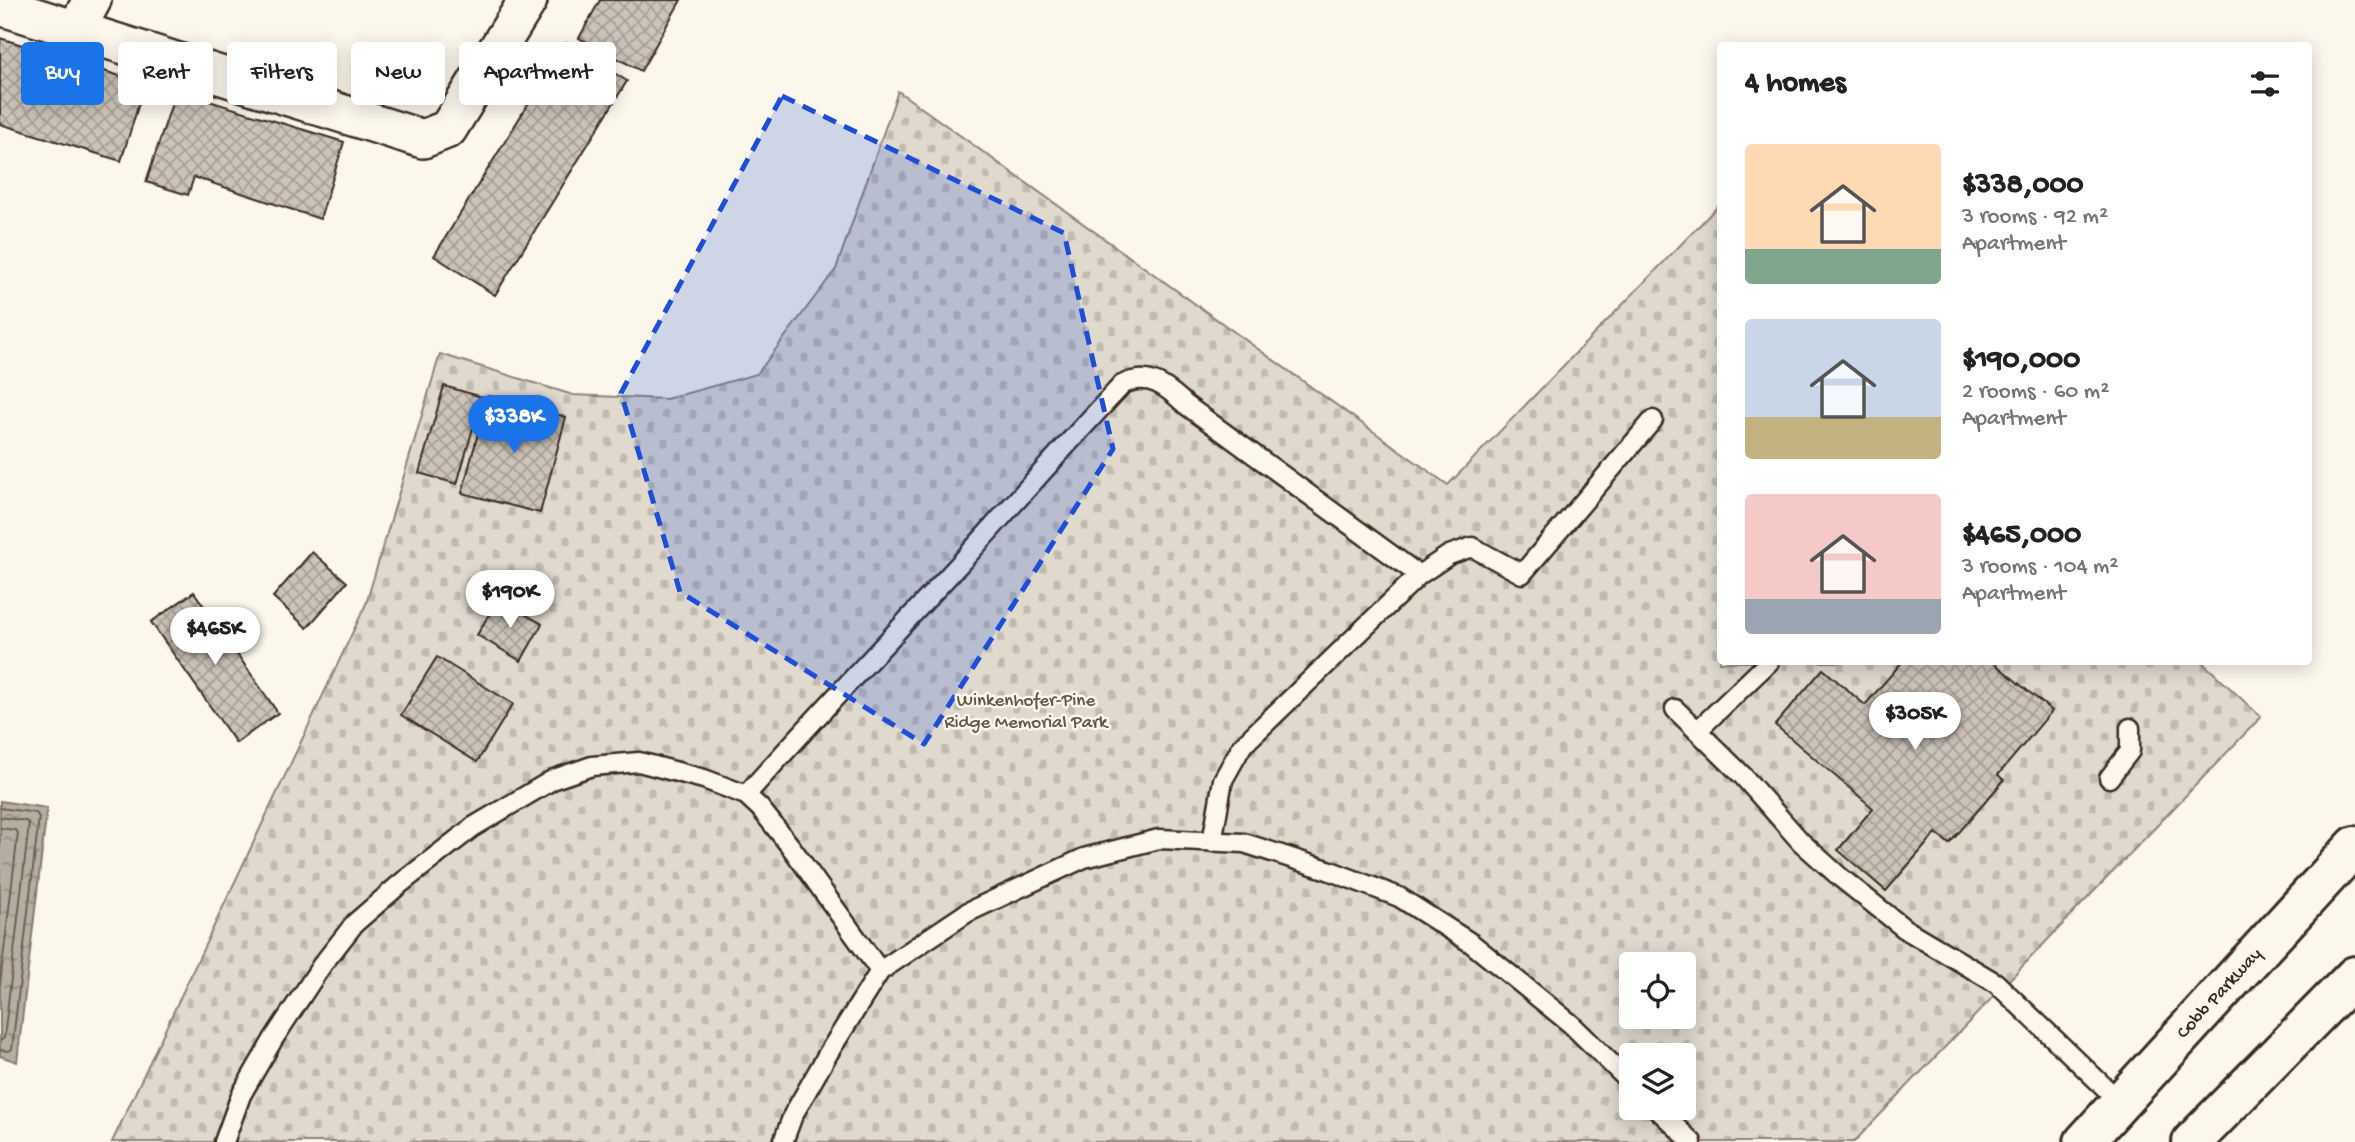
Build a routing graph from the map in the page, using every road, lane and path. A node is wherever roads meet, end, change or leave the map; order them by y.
1 (528, 0) edge
2 (0, 6) edge
3 (84, 15) edge
4 (1653, 420) dead end
5 (1419, 575) junction
6 (1766, 665) edge
7 (1675, 709) dead end
8 (2130, 728) dead end
9 (1697, 731) junction
10 (2109, 778) dead end
11 (746, 795) junction
12 (1212, 842) junction
13 (2355, 846) edge
14 (880, 971) junction
15 (2355, 976) edge
16 (1619, 1071) edge
17 (2121, 1103) junction
18 (1669, 1120) edge
19 (224, 1142) edge
20 (783, 1142) edge
21 (1692, 1142) edge
22 (2084, 1142) edge
23 (2192, 1142) edge

1 - 3 street
2 - 3 street
4 - 5 lane
5 - 11 lane
5 - 12 lane
6 - 9 lane
7 - 9 lane
8 - 10 lane
9 - 17 lane
11 - 14 lane
11 - 19 lane
12 - 14 lane
12 - 16 lane
13 - 17 main road, Cobb Parkway
14 - 20 lane
15 - 23 main road
17 - 22 main road, Cobb Parkway
18 - 21 lane

